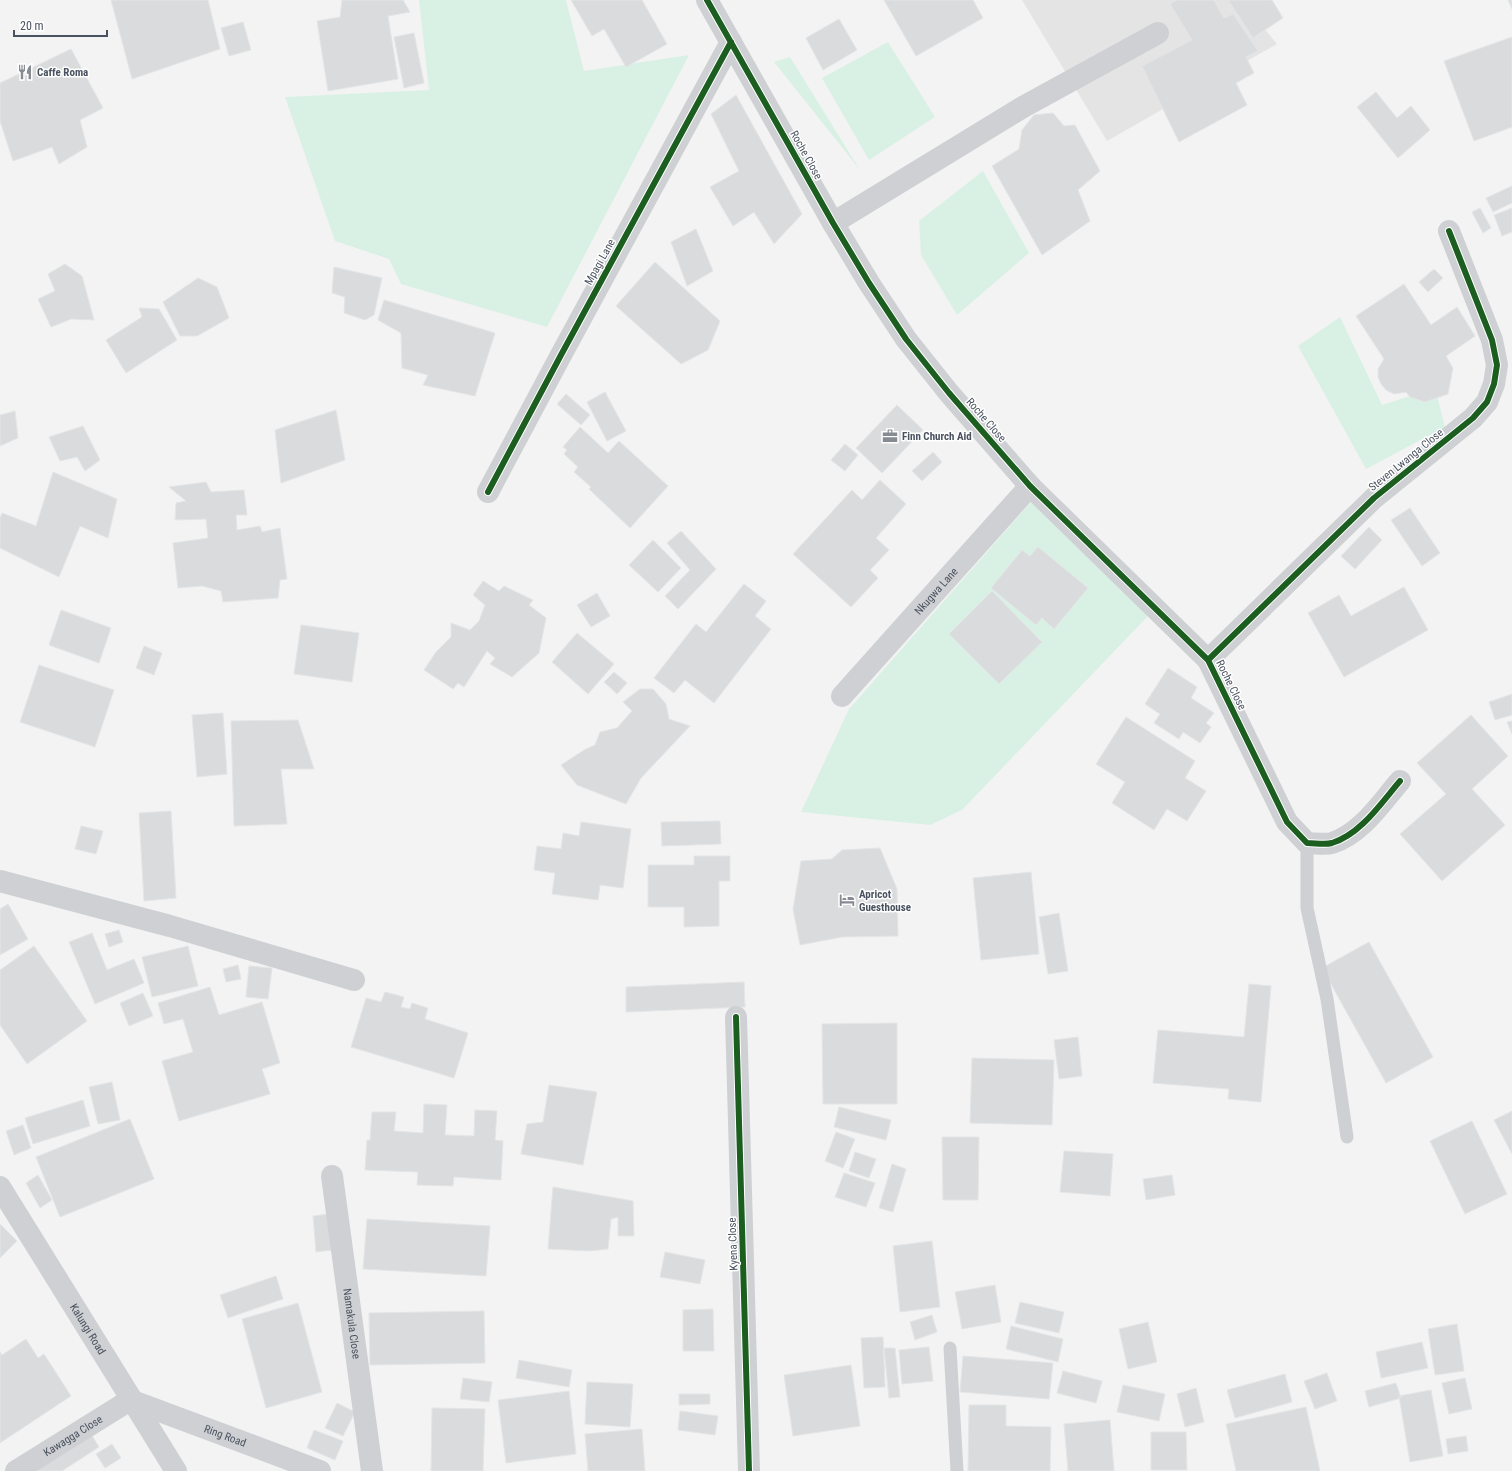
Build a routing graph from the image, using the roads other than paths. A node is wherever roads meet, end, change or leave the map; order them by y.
1 (707, 0) edge
2 (1158, 33) dead end
3 (731, 42) junction
4 (833, 223) junction
5 (1449, 231) dead end
6 (1030, 486) junction
7 (488, 492) dead end
8 (1208, 660) junction
9 (842, 696) dead end
10 (1400, 781) dead end
11 (1307, 843) junction
12 (0, 881) edge
13 (354, 980) dead end
14 (736, 1017) dead end
15 (1347, 1137) dead end
16 (332, 1176) dead end
17 (0, 1187) edge
18 (950, 1348) dead end
19 (130, 1400) junction
20 (16, 1471) edge
21 (176, 1471) edge
22 (320, 1471) edge
23 (372, 1471) edge
24 (749, 1471) edge
25 (957, 1471) edge

1 - 3 street, Roche Close
2 - 4 street
3 - 4 street, Roche Close
3 - 7 street, Mpagi Lane
4 - 6 street, Roche Close
5 - 8 street, Steven Lwanga Close
6 - 8 street, Roche Close
6 - 9 street, Nkugwa Lane
8 - 11 street, Roche Close
10 - 11 street
11 - 15 lane
12 - 13 street
14 - 24 street, Kyena Close
16 - 23 street, Namakula Close
17 - 19 street, Kalungi Road
18 - 25 lane
19 - 20 street, Kawagga Close
19 - 21 street, Kalungi Road
19 - 22 street, Ring Road

